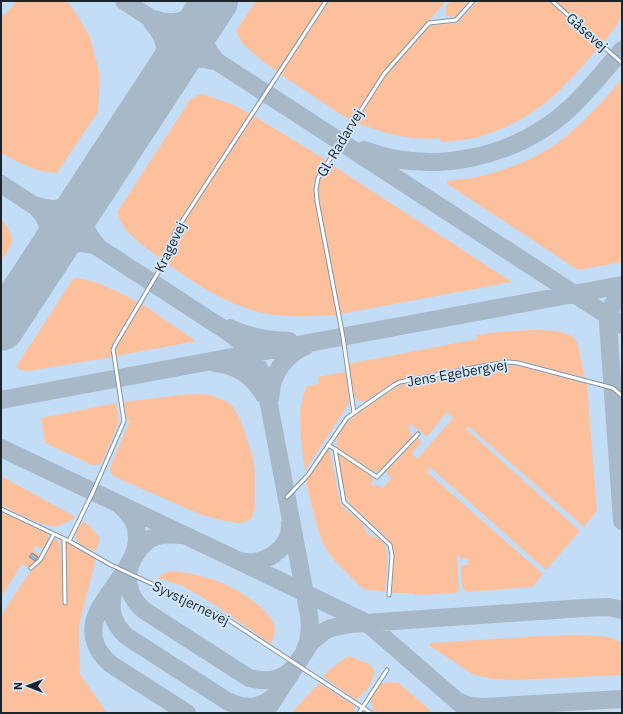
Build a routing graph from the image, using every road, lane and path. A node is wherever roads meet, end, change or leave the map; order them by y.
1 (326, 1) edge
2 (473, 1) edge
3 (552, 1) edge
4 (622, 63) edge
5 (622, 396) edge
6 (354, 413) junction
7 (418, 434) dead end
8 (328, 445) junction
9 (335, 449) junction
10 (287, 497) dead end
11 (1, 509) edge
12 (54, 534) junction
13 (64, 539) junction
14 (69, 541) junction
15 (31, 568) dead end
16 (389, 595) dead end
17 (65, 603) dead end
18 (387, 670) dead end
19 (363, 707) junction
20 (359, 713) edge
21 (371, 713) edge

1 - 14 lane, Kragevej
2 - 6 lane, Gl. Radarvej
3 - 4 lane, Gåsevej
5 - 6 lane, Jens Egebergvej
6 - 8 lane, Jens Egebergvej
7 - 9 lane
8 - 9 lane
8 - 10 lane, Jens Egebergvej
9 - 16 lane
11 - 12 lane, Syvstjernevej
12 - 13 lane, Syvstjernevej
12 - 15 lane
13 - 14 lane, Syvstjernevej
13 - 17 lane
14 - 19 lane, Syvstjernevej
18 - 19 lane
19 - 20 lane
19 - 21 lane, Syvstjernevej

